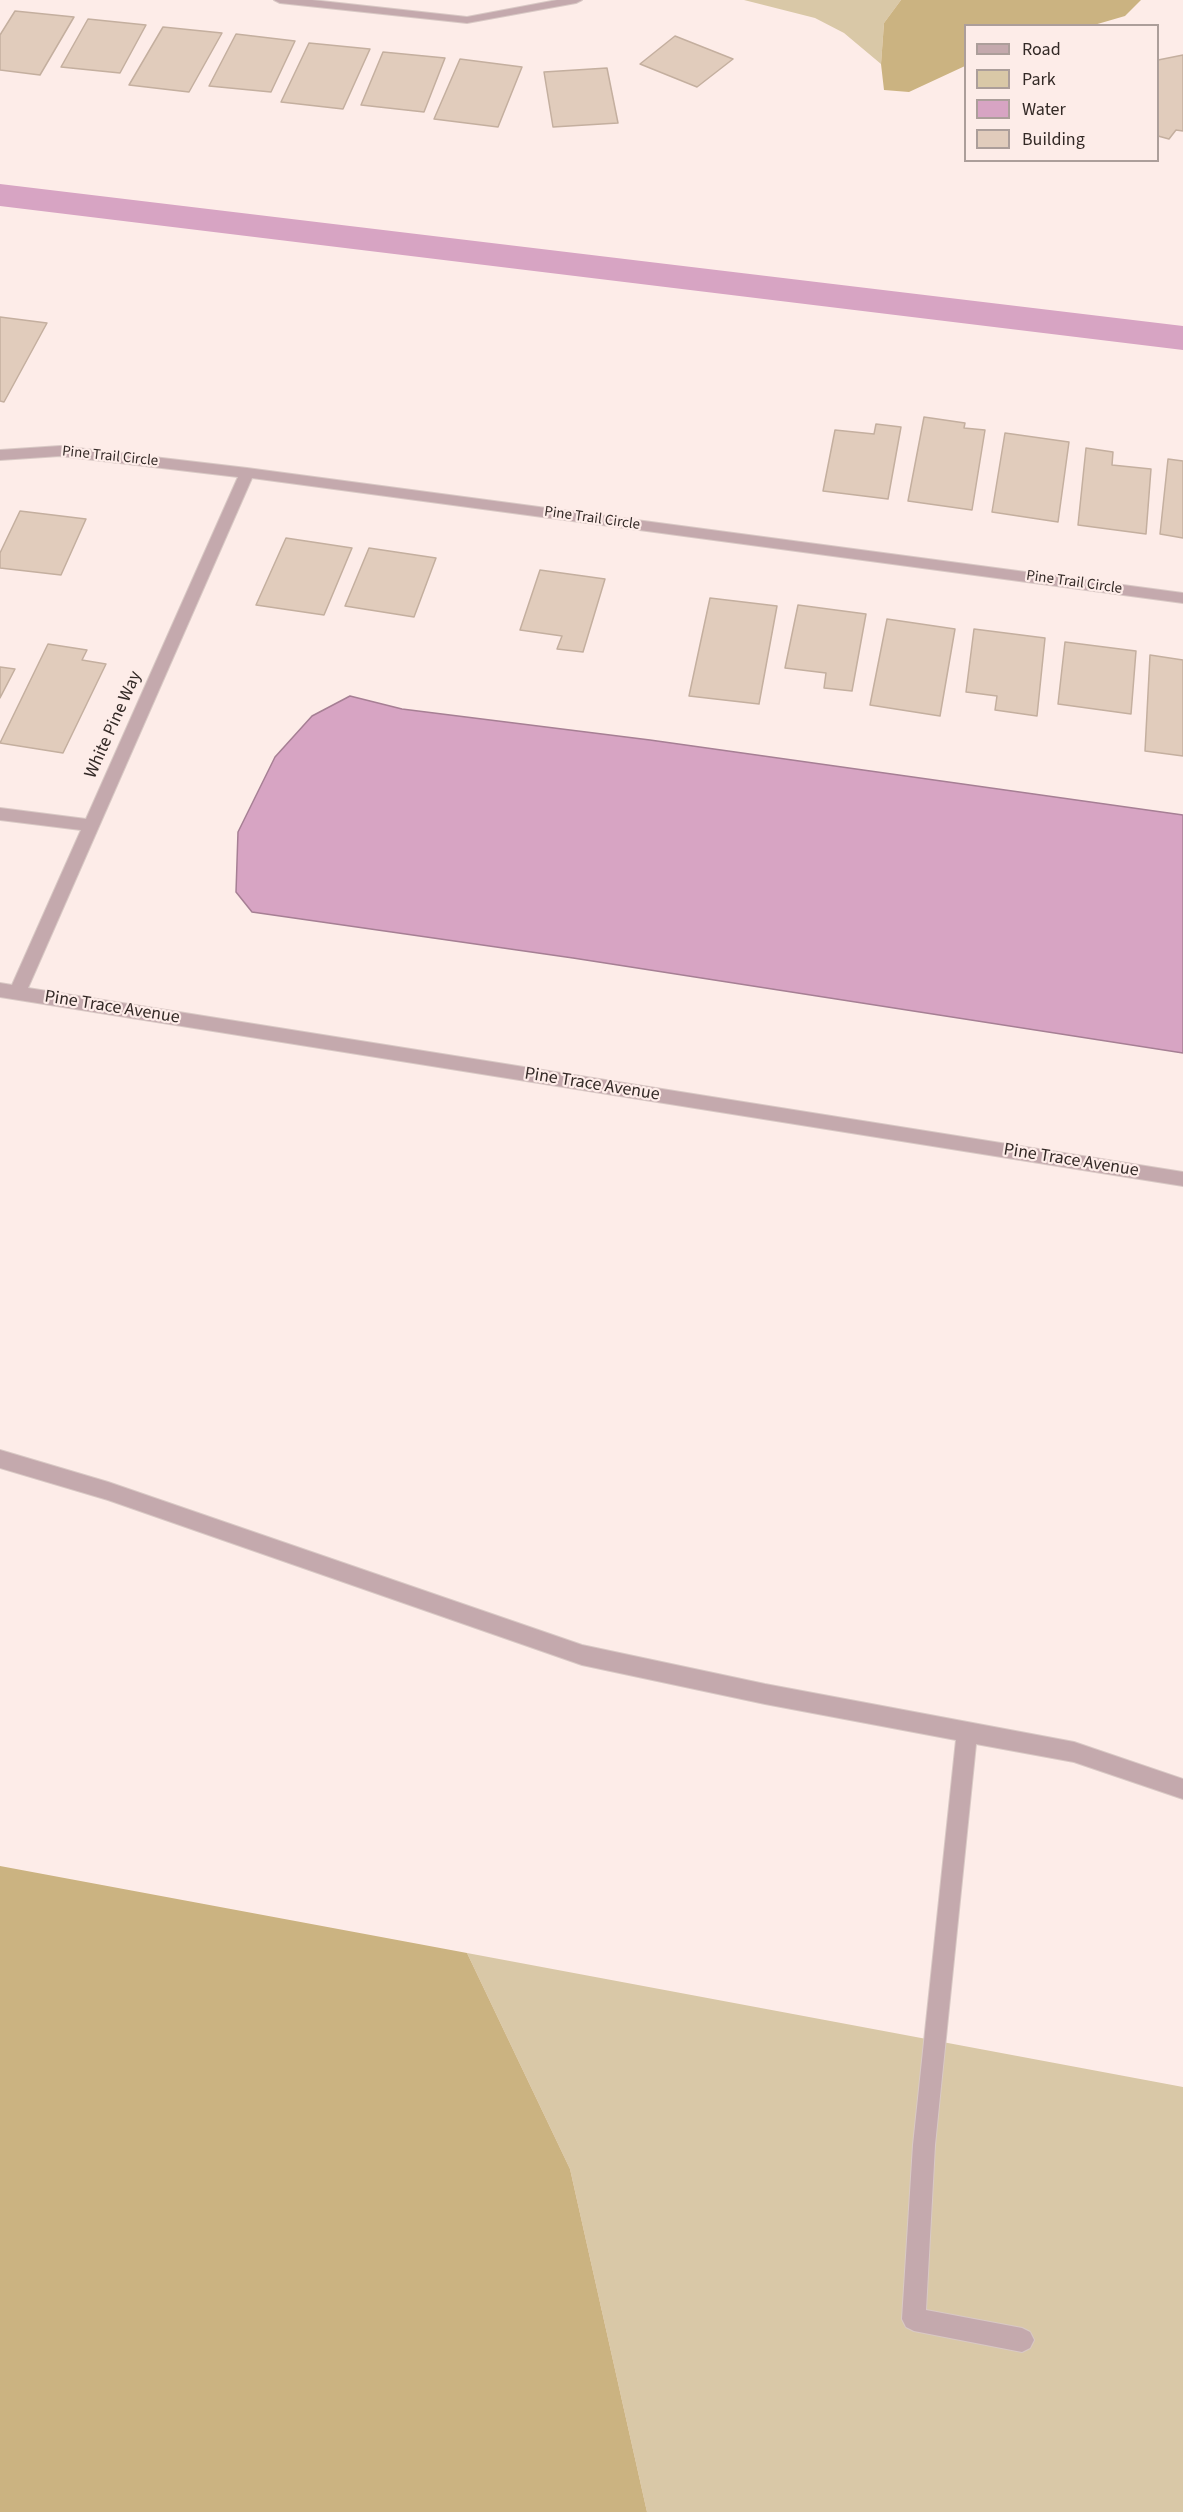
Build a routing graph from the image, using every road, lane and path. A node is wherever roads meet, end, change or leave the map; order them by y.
1 (280, 0) edge
2 (576, 0) edge
3 (360, 4) edge
4 (0, 455) edge
5 (247, 473) junction
6 (1183, 598) edge
7 (0, 814) edge
8 (91, 825) junction
9 (8, 991) edge
10 (1183, 1179) edge
11 (0, 1459) edge
12 (968, 1733) junction
13 (1183, 1789) edge
14 (1022, 2340) dead end

1 - 3 street
2 - 3 street
4 - 5 street, Pine Trail Circle
5 - 6 street, Pine Trail Circle
5 - 8 street, White Pine Way
7 - 8 street
8 - 9 street, White Pine Way
9 - 10 street, Pine Trace Avenue
11 - 12 street
12 - 13 street
12 - 14 street

